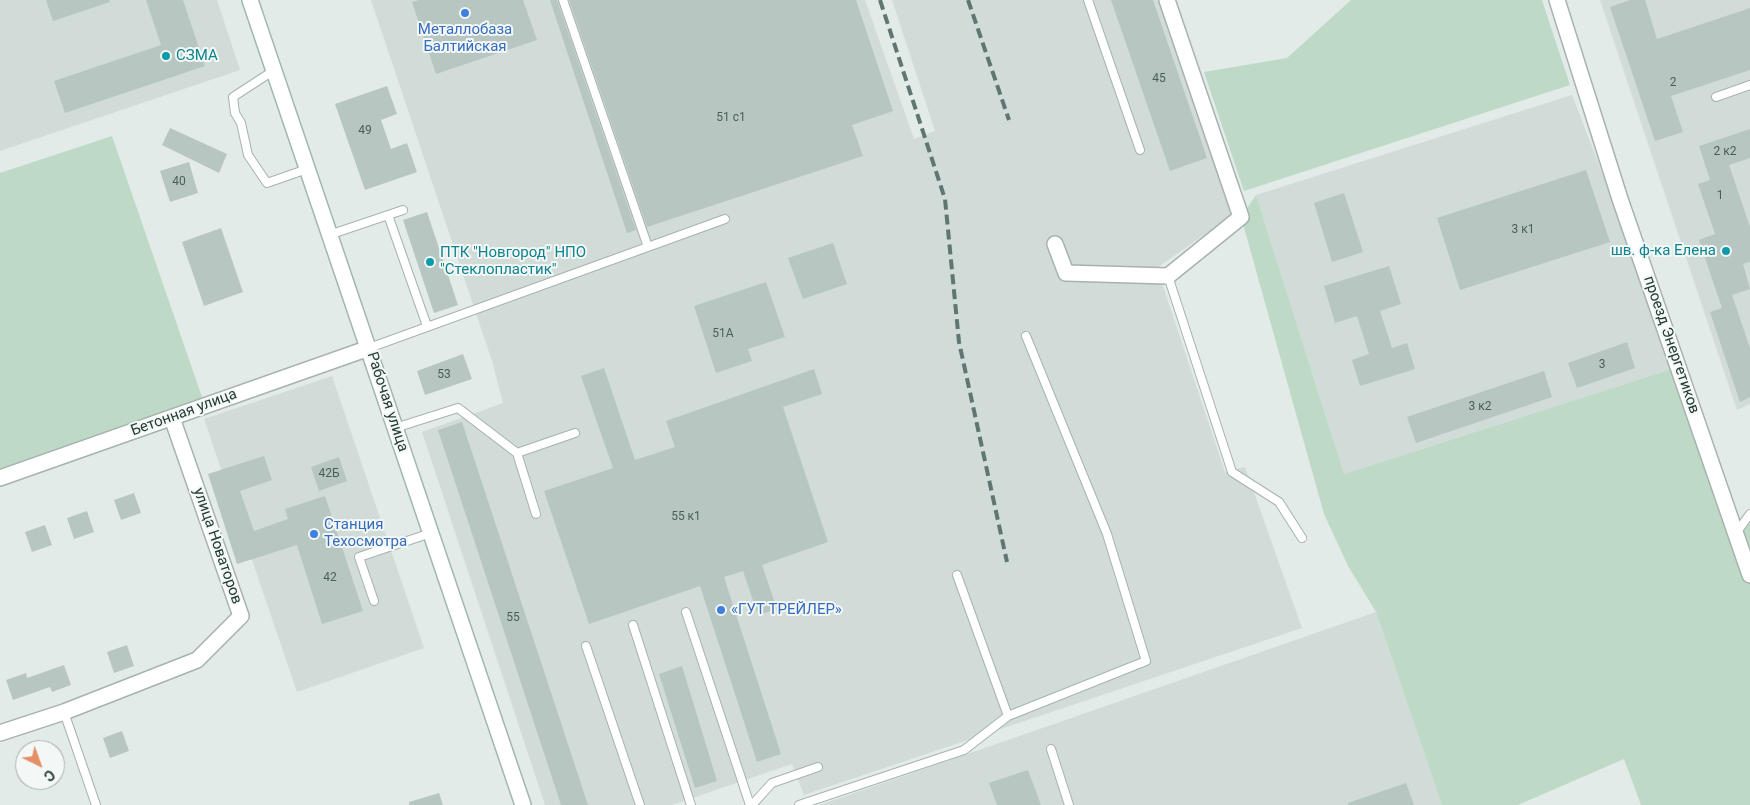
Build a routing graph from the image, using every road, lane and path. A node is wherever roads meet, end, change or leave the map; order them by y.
1 (250, 0) edge
2 (563, 0) edge
3 (1088, 0) edge
4 (1168, 0) edge
5 (1557, 0) edge
6 (273, 70) junction
7 (1750, 85) edge
8 (1716, 97) dead end
9 (1140, 150) dead end
10 (307, 169) junction
11 (403, 210) dead end
12 (388, 215) junction
13 (725, 219) dead end
14 (329, 234) junction
15 (1056, 244) dead end
16 (648, 247) junction
17 (1168, 276) junction
18 (427, 326) junction
19 (1026, 336) dead end
20 (369, 348) junction
21 (172, 418) junction
22 (395, 428) junction
23 (575, 433) dead end
24 (517, 453) junction
25 (0, 478) edge
26 (536, 514) dead end
27 (1750, 514) edge
28 (431, 533) junction
29 (1736, 533) junction
30 (1302, 538) dead end
31 (957, 575) dead end
32 (1750, 575) edge
33 (374, 601) dead end
34 (686, 612) dead end
35 (632, 626) dead end
36 (586, 646) dead end
37 (64, 712) junction
38 (1008, 716) junction
39 (0, 733) edge
40 (1051, 749) dead end
41 (818, 767) dead end
42 (96, 805) edge
43 (523, 805) edge
44 (640, 805) edge
45 (691, 805) edge
46 (751, 805) edge
47 (799, 805) edge
48 (1069, 805) edge

1 - 6 street, Рабочая улица
2 - 16 lane
3 - 9 lane
4 - 17 street
5 - 29 street, проезд Энергетиков
6 - 10 street, Рабочая улица
6 - 10 lane
7 - 8 lane
10 - 14 street, Рабочая улица
11 - 12 lane
12 - 14 lane
12 - 18 lane
13 - 16 lane
14 - 20 street, Рабочая улица
15 - 17 street
16 - 18 lane
17 - 30 lane
18 - 20 lane
19 - 38 lane
20 - 21 street, Бетонная улица
20 - 22 street, Рабочая улица
21 - 25 street, Бетонная улица
21 - 37 street, улица Новаторов
22 - 24 lane
22 - 28 street, Рабочая улица
23 - 24 lane
24 - 26 lane
27 - 29 lane
28 - 33 lane
28 - 43 street, Рабочая улица
29 - 32 street, проезд Энергетиков
31 - 38 lane
34 - 46 lane
35 - 45 lane
36 - 44 lane
37 - 39 street, улица Новаторов
37 - 42 lane
38 - 47 lane
40 - 48 lane
41 - 46 lane

